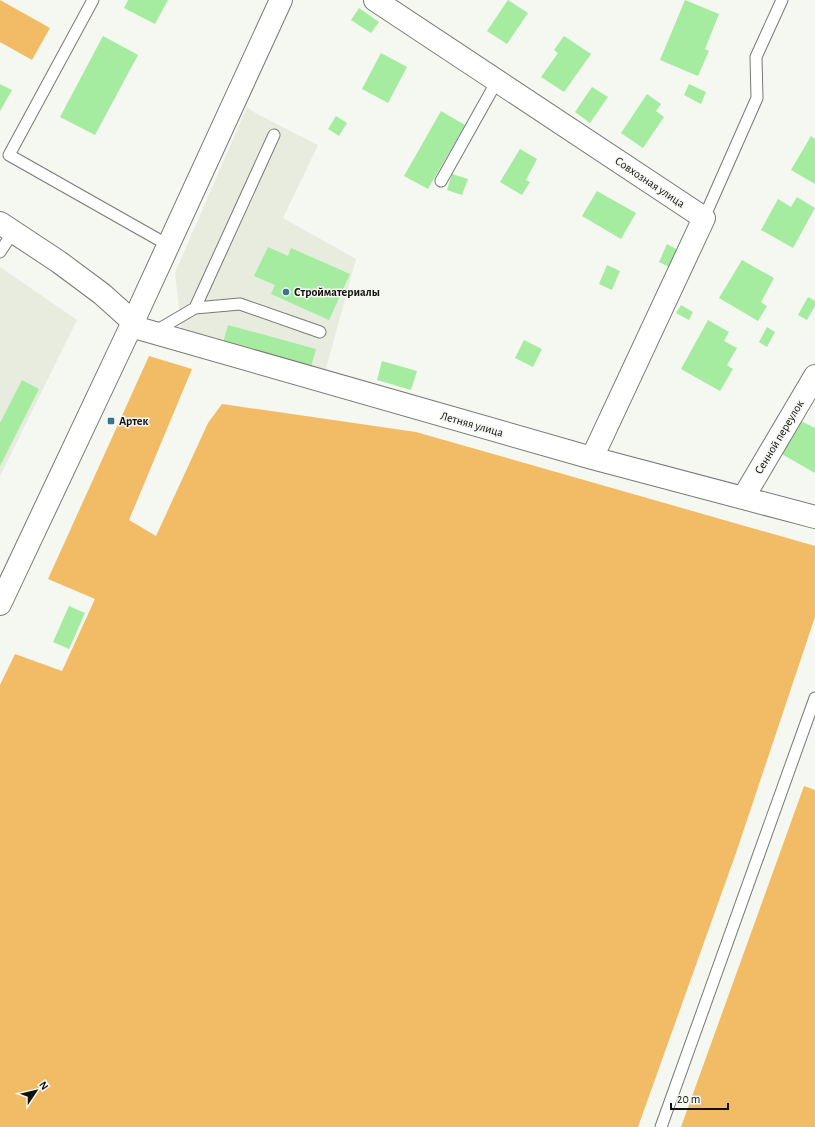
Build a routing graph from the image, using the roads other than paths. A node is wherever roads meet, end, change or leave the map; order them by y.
1 (93, 0) edge
2 (281, 0) edge
3 (375, 0) edge
4 (782, 0) edge
5 (497, 81) junction
6 (274, 135) dead end
7 (441, 181) dead end
8 (704, 218) junction
9 (7, 228) edge
10 (168, 245) junction
11 (0, 252) edge
12 (195, 308) junction
13 (133, 322) junction
14 (320, 332) dead end
15 (153, 333) junction
16 (815, 376) edge
17 (592, 458) junction
18 (743, 498) junction
19 (815, 517) edge
20 (0, 604) edge
21 (815, 698) edge
22 (661, 1127) edge

1 - 10 lane
2 - 10 street
3 - 5 street, Совхозная улица
4 - 8 lane
5 - 7 lane
5 - 8 street, Совхозная улица
6 - 12 lane
8 - 17 street
9 - 11 lane
9 - 13 street, Летняя улица
10 - 13 street
12 - 14 lane
12 - 15 lane
13 - 15 street, Летняя улица
13 - 20 street
15 - 17 street, Летняя улица
16 - 18 street, Сенной переулок
17 - 18 street, Летняя улица
18 - 19 street, Летняя улица
21 - 22 lane

